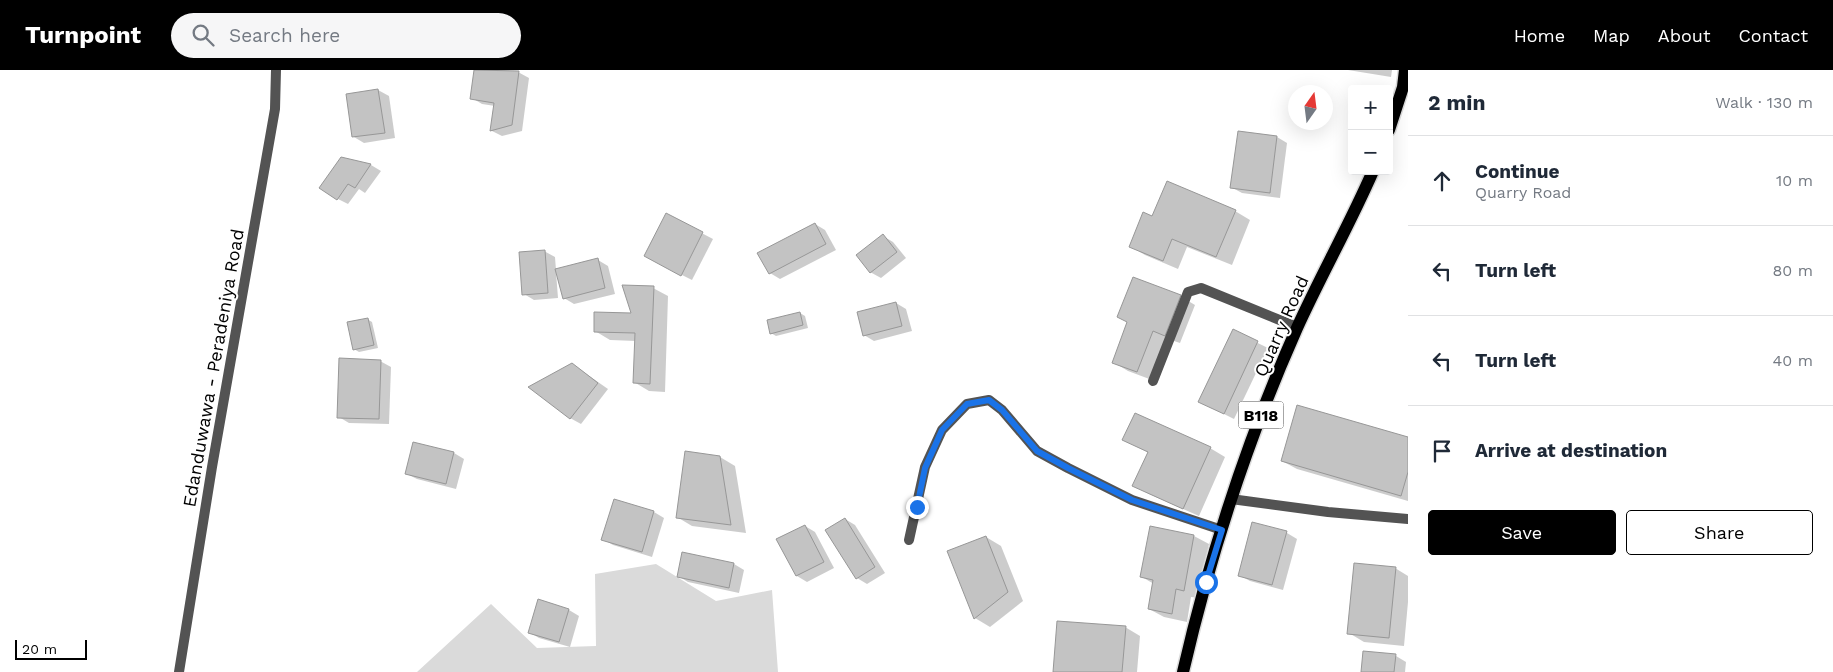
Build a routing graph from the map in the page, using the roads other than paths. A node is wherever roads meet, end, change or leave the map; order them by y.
1 (276, 70) edge
2 (1406, 70) edge
3 (1393, 117) edge
4 (1371, 175) edge
5 (1297, 327) junction
6 (1153, 381) dead end
7 (1231, 499) junction
8 (1408, 519) edge
9 (1222, 530) junction
10 (909, 540) dead end
11 (179, 672) edge
12 (1183, 672) edge

1 - 11 street, Edanduwawa - Peradeniya Road
2 - 3 main road
4 - 5 main road, Quarry Road / B118
5 - 6 street
5 - 7 main road, Quarry Road / B118
7 - 8 street
7 - 9 main road, Quarry Road / B118
9 - 10 street
9 - 12 main road, Quarry Road / B118

